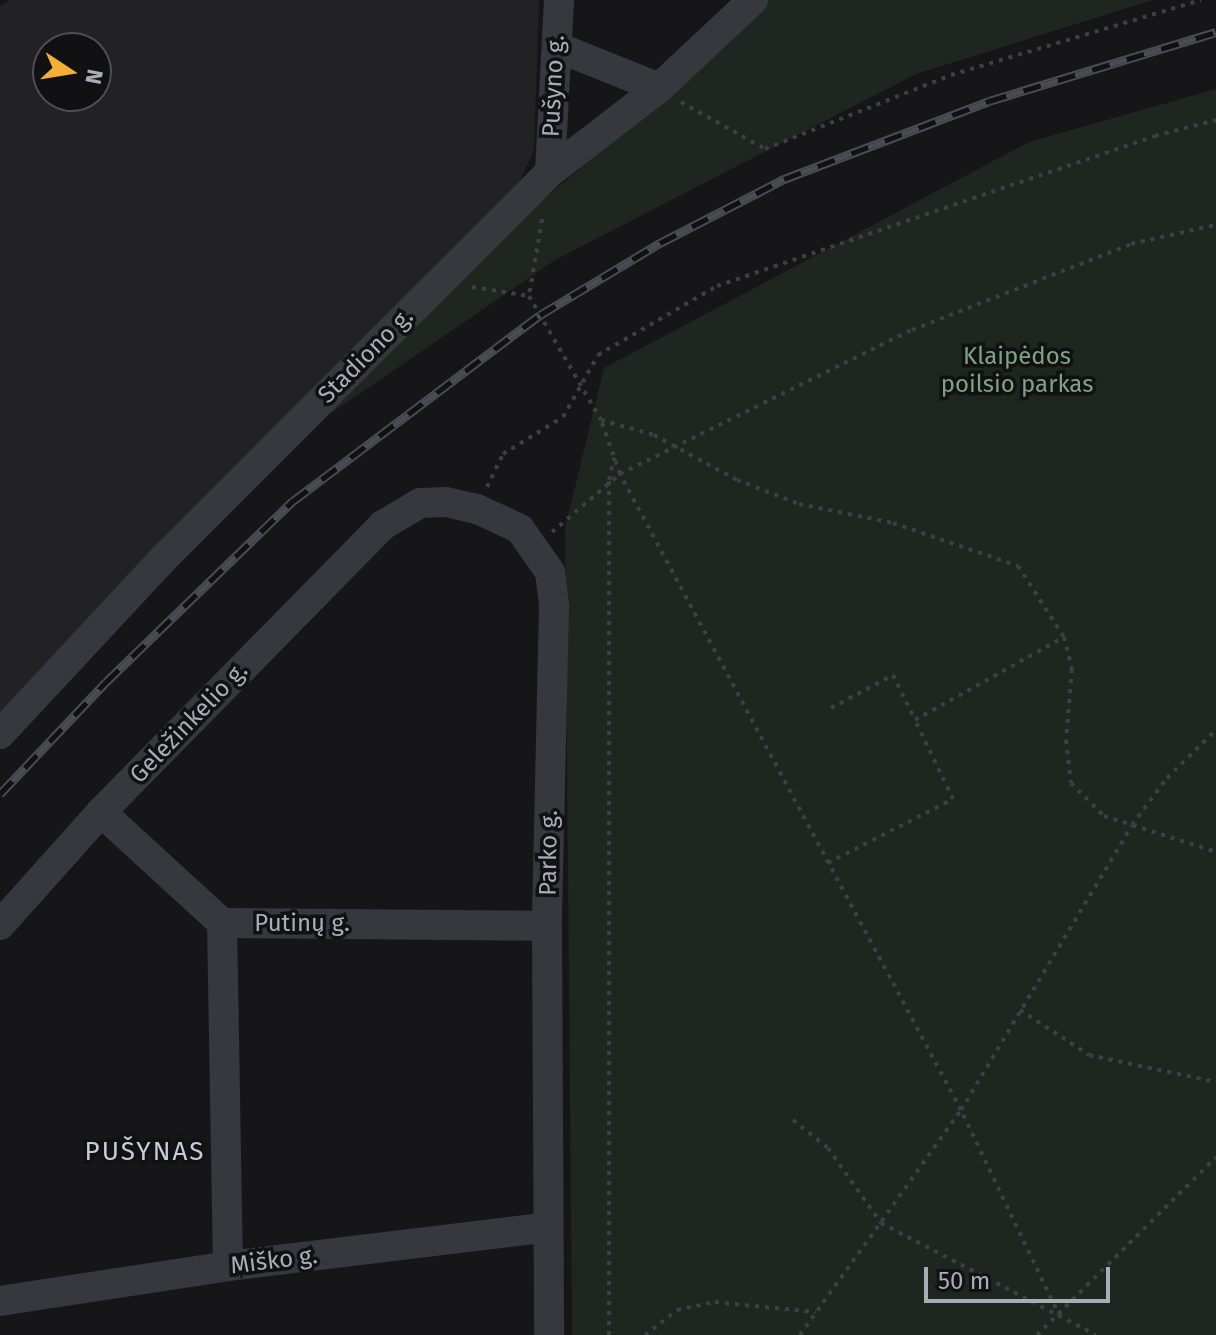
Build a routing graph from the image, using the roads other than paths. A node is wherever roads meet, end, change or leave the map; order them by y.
1 (559, 0) edge
2 (753, 0) edge
3 (557, 47) junction
4 (659, 88) junction
5 (550, 172) junction
6 (383, 525) joint
7 (0, 734) edge
8 (101, 812) junction
9 (222, 923) junction
10 (0, 925) edge
11 (547, 926) junction
12 (548, 1227) junction
13 (228, 1266) junction
14 (0, 1301) edge
15 (549, 1335) edge

1 - 3 street, Pušyno g.
2 - 4 street, Stadiono g.
3 - 4 street
3 - 5 street, Pušyno g.
4 - 5 street, Stadiono g.
5 - 7 street, Stadiono g.
6 - 8 street, Geležinkelio g.
6 - 11 street, Parko g.
8 - 9 street, Putinų g.
8 - 10 street, Geležinkelio g.
9 - 11 street, Putinų g.
9 - 13 street
11 - 12 street, Parko g.
12 - 13 street, Miško g.
12 - 15 street, Parko g.
13 - 14 street, Miško g.

